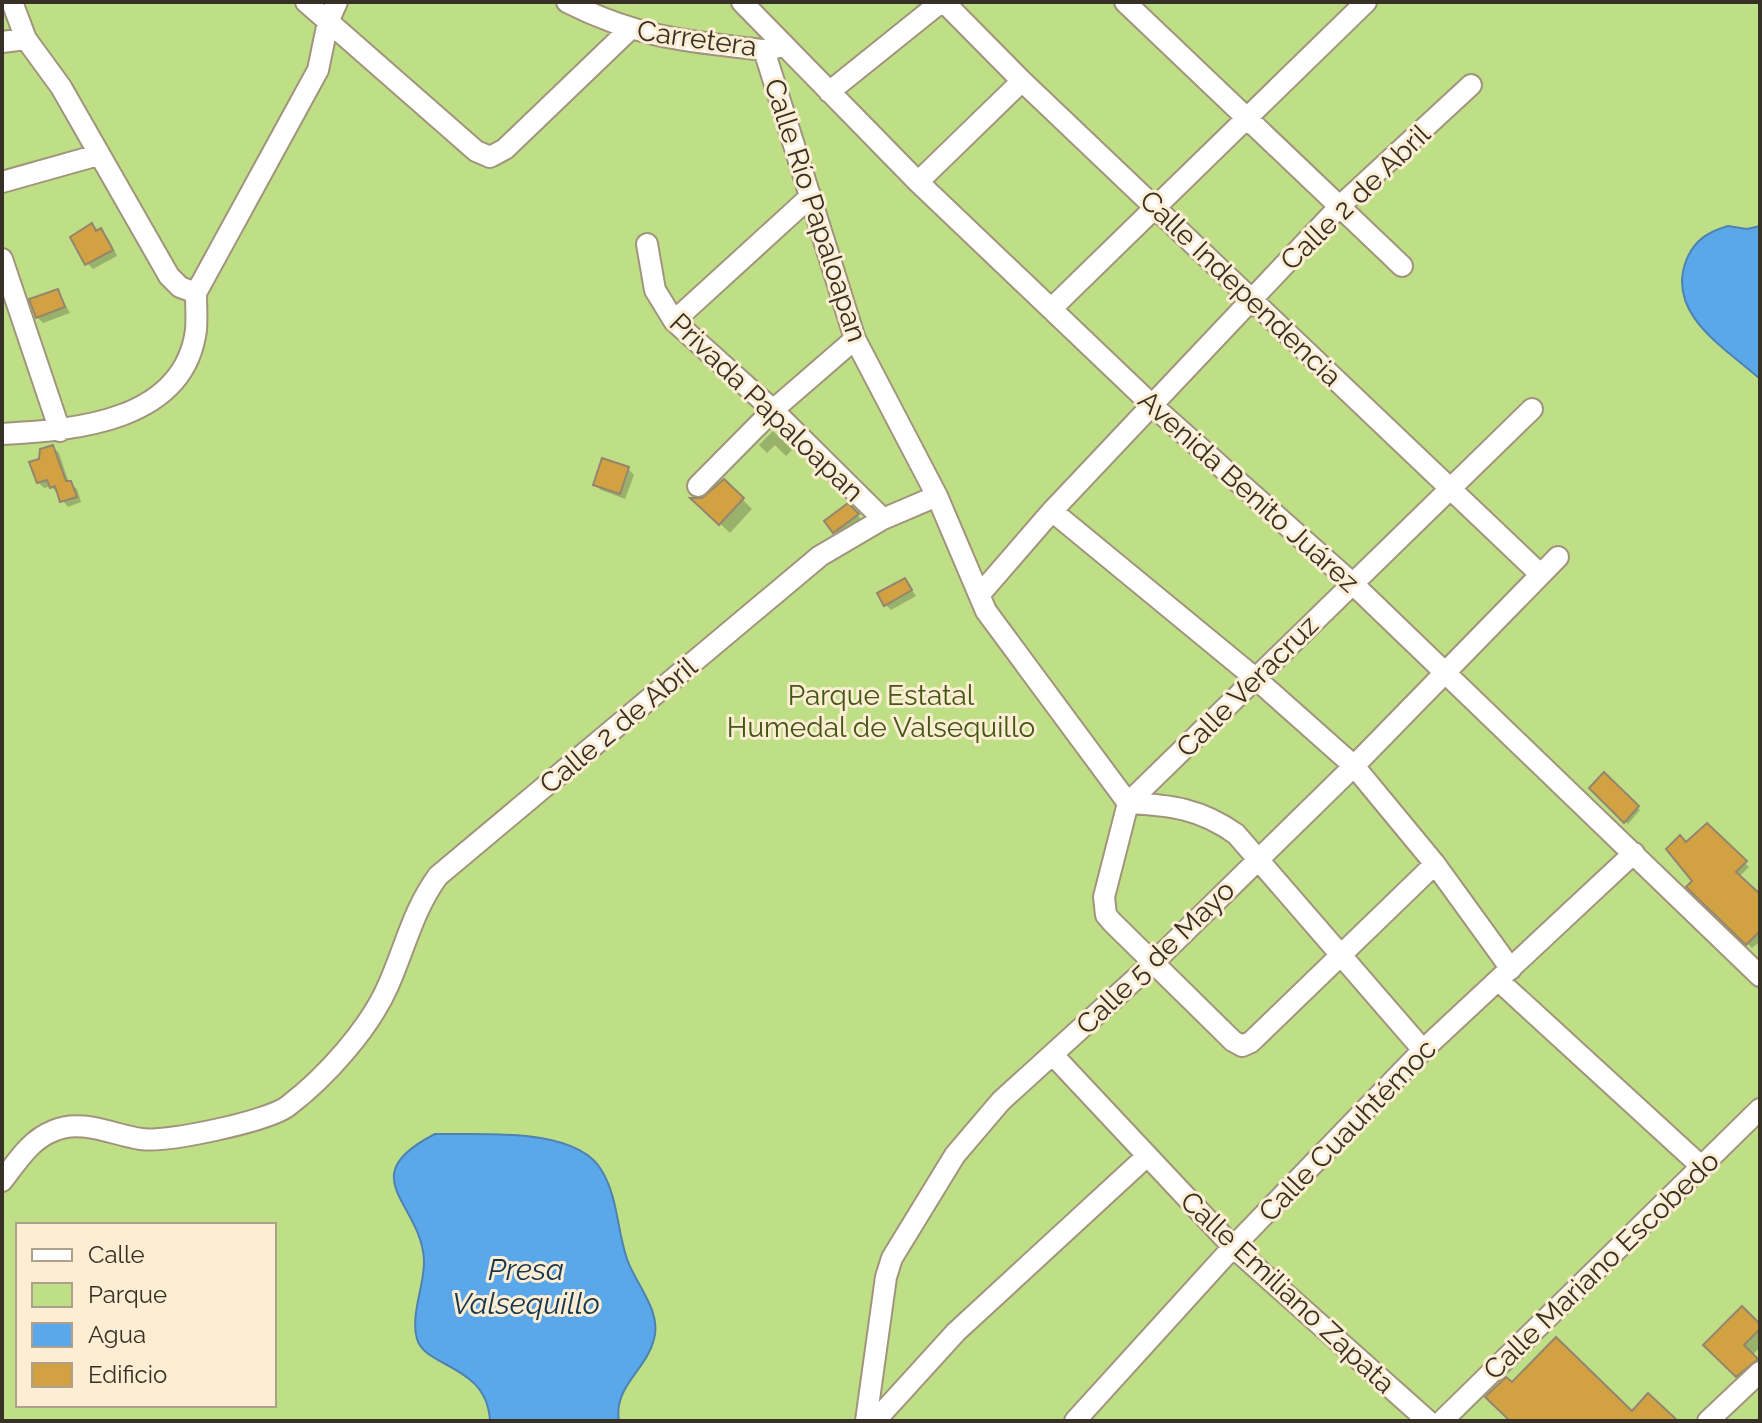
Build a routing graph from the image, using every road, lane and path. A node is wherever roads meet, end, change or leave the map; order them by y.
1 (12, 2) edge
2 (306, 2) edge
3 (337, 2) edge
4 (567, 2) edge
5 (742, 2) edge
6 (942, 2) edge
7 (1125, 2) edge
8 (1366, 2) edge
9 (328, 22) junction
10 (629, 30) junction
11 (26, 39) junction
12 (2, 42) edge
13 (774, 48) junction
14 (1022, 81) junction
15 (1471, 85) dead end
16 (829, 92) junction
17 (1246, 115) junction
18 (98, 155) junction
19 (2, 182) edge
20 (918, 182) junction
21 (811, 196) junction
22 (1156, 206) junction
23 (1340, 206) junction
24 (647, 244) dead end
25 (2, 259) edge
26 (1402, 266) dead end
27 (196, 293) junction
28 (1252, 299) junction
29 (1051, 309) junction
30 (674, 321) junction
31 (855, 339) junction
32 (1154, 407) junction
33 (1532, 409) dead end
34 (773, 410) junction
35 (60, 431) junction
36 (2, 434) edge
37 (698, 486) dead end
38 (1450, 488) junction
39 (937, 496) junction
40 (1052, 511) junction
41 (883, 519) junction
42 (1558, 557) dead end
43 (1539, 573) junction
44 (1352, 583) junction
45 (981, 593) junction
46 (1445, 672) junction
47 (1255, 678) junction
48 (1354, 766) junction
49 (1128, 803) junction
50 (1634, 853) junction
51 (1258, 857) junction
52 (1435, 864) junction
53 (1340, 955) junction
54 (1154, 962) junction
55 (1505, 975) junction
56 (1760, 976) edge
57 (1423, 1050) junction
58 (1053, 1055) junction
59 (1760, 1109) edge
60 (1147, 1156) junction
61 (1702, 1167) junction
62 (2, 1181) edge
63 (1233, 1247) junction
64 (1760, 1372) edge
65 (866, 1421) edge
66 (875, 1421) edge
67 (1075, 1421) edge
68 (1428, 1421) edge
69 (1442, 1421) edge
70 (1708, 1421) edge

1 - 11 street
2 - 9 street
3 - 9 street
4 - 10 street, Carretera
5 - 13 street, Avenida Benito Juárez
6 - 14 street, Calle Independencia
6 - 16 street
7 - 17 street
8 - 17 street
9 - 10 street
9 - 27 street
10 - 13 street, Carretera
11 - 12 street
11 - 18 street
13 - 16 street, Avenida Benito Juárez
13 - 21 street, Calle Río Papaloapan
14 - 20 street
14 - 22 street, Calle Independencia
15 - 23 street, Calle 2 de Abril
16 - 20 street, Avenida Benito Juárez
17 - 22 street
17 - 23 street
18 - 19 street
18 - 27 street
20 - 29 street, Avenida Benito Juárez
21 - 30 street
21 - 31 street, Calle Río Papaloapan
22 - 28 street, Calle Independencia
22 - 29 street
23 - 26 street
23 - 28 street, Calle 2 de Abril
24 - 30 street, Privada Papaloapan
25 - 35 street
27 - 35 street
28 - 32 street, Calle 2 de Abril
28 - 38 street, Calle Independencia
29 - 32 street, Avenida Benito Juárez
30 - 34 street, Privada Papaloapan
31 - 34 street
31 - 39 street, Calle Río Papaloapan
32 - 40 street, Calle 2 de Abril
32 - 44 street, Avenida Benito Juárez
33 - 38 street, Calle Veracruz
34 - 37 street
34 - 41 street, Privada Papaloapan
35 - 36 street
38 - 43 street, Calle Independencia
38 - 44 street, Calle Veracruz
39 - 41 street, Calle 2 de Abril
39 - 45 street, Calle Río Papaloapan
40 - 45 street, Calle 2 de Abril
40 - 47 street
41 - 62 street, Calle 2 de Abril
42 - 43 street, Calle 5 de Mayo
43 - 46 street, Calle 5 de Mayo
44 - 46 street, Avenida Benito Juárez
44 - 47 street, Calle Veracruz
45 - 49 street, Calle Río Papaloapan
46 - 48 street, Calle 5 de Mayo
46 - 50 street, Avenida Benito Juárez
47 - 48 street
47 - 49 street, Calle Veracruz
48 - 51 street, Calle 5 de Mayo
48 - 52 street
49 - 51 street
49 - 54 street
50 - 55 street, Calle Cuauhtémoc
50 - 56 street, Avenida Benito Juárez
51 - 53 street
51 - 54 street, Calle 5 de Mayo
52 - 53 street
52 - 55 street
53 - 54 street
53 - 57 street
54 - 58 street, Calle 5 de Mayo
55 - 57 street, Calle Cuauhtémoc
55 - 61 street
57 - 63 street, Calle Cuauhtémoc
58 - 60 street, Calle Emiliano Zapata
58 - 65 street, Calle 5 de Mayo
59 - 61 street, Calle Mariano Escobedo
60 - 63 street, Calle Emiliano Zapata
60 - 66 street
61 - 69 street, Calle Mariano Escobedo
63 - 67 street, Calle Cuauhtémoc
63 - 68 street, Calle Emiliano Zapata
64 - 70 street

